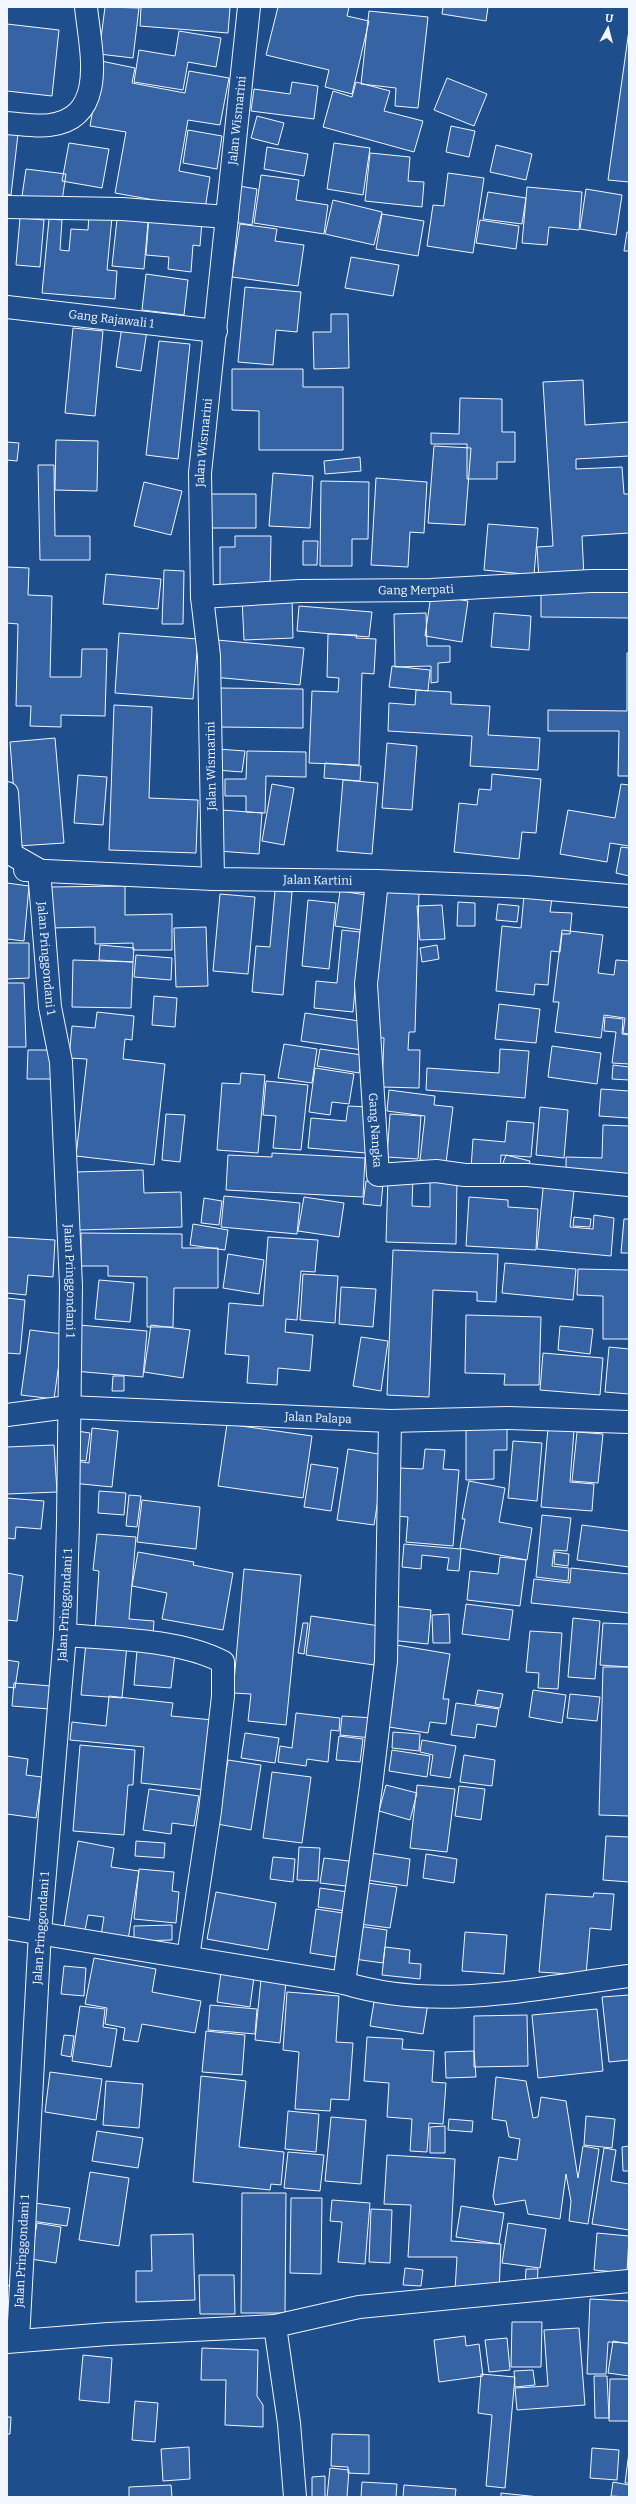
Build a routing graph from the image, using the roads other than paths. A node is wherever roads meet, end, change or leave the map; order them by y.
1 (86, 7) edge
2 (249, 7) edge
3 (7, 123) edge
4 (7, 207) edge
5 (227, 217) junction
6 (7, 307) edge
7 (216, 331) junction
8 (629, 581) edge
9 (202, 596) junction
10 (7, 793) edge
11 (7, 869) edge
12 (39, 870) junction
13 (213, 879) junction
14 (377, 882) junction
15 (629, 896) edge
16 (629, 1185) edge
17 (68, 1407) junction
18 (7, 1415) edge
19 (390, 1421) junction
20 (629, 1422) edge
21 (64, 1635) junction
22 (7, 1928) edge
23 (40, 1932) junction
24 (188, 1957) junction
25 (629, 1976) edge
26 (344, 1983) junction
27 (629, 2281) edge
28 (275, 2326) junction
29 (12, 2341) edge
30 (295, 2497) edge

1 - 3 street
2 - 5 street, Jalan Wismarini
4 - 5 street
5 - 7 street, Jalan Wismarini
6 - 7 street, Gang Rajawali 1
7 - 9 street, Jalan Wismarini
8 - 9 street, Gang Merpati
9 - 13 street, Jalan Wismarini
10 - 12 street
11 - 12 street, Jalan Kartini
12 - 13 street, Jalan Kartini
12 - 17 street, Jalan Pringgondani 1
13 - 14 street, Jalan Kartini
14 - 15 street, Jalan Kartini
14 - 16 street, Gang Nangka
17 - 18 street, Jalan Palapa
17 - 19 street, Jalan Palapa
17 - 21 street, Jalan Pringgondani 1
19 - 20 street, Jalan Palapa
19 - 26 street
21 - 23 street, Jalan Pringgondani 1
21 - 24 street
22 - 23 street
23 - 24 street
23 - 29 street, Jalan Pringgondani 1
24 - 26 street
25 - 26 street
27 - 28 street
28 - 29 street
28 - 30 street

